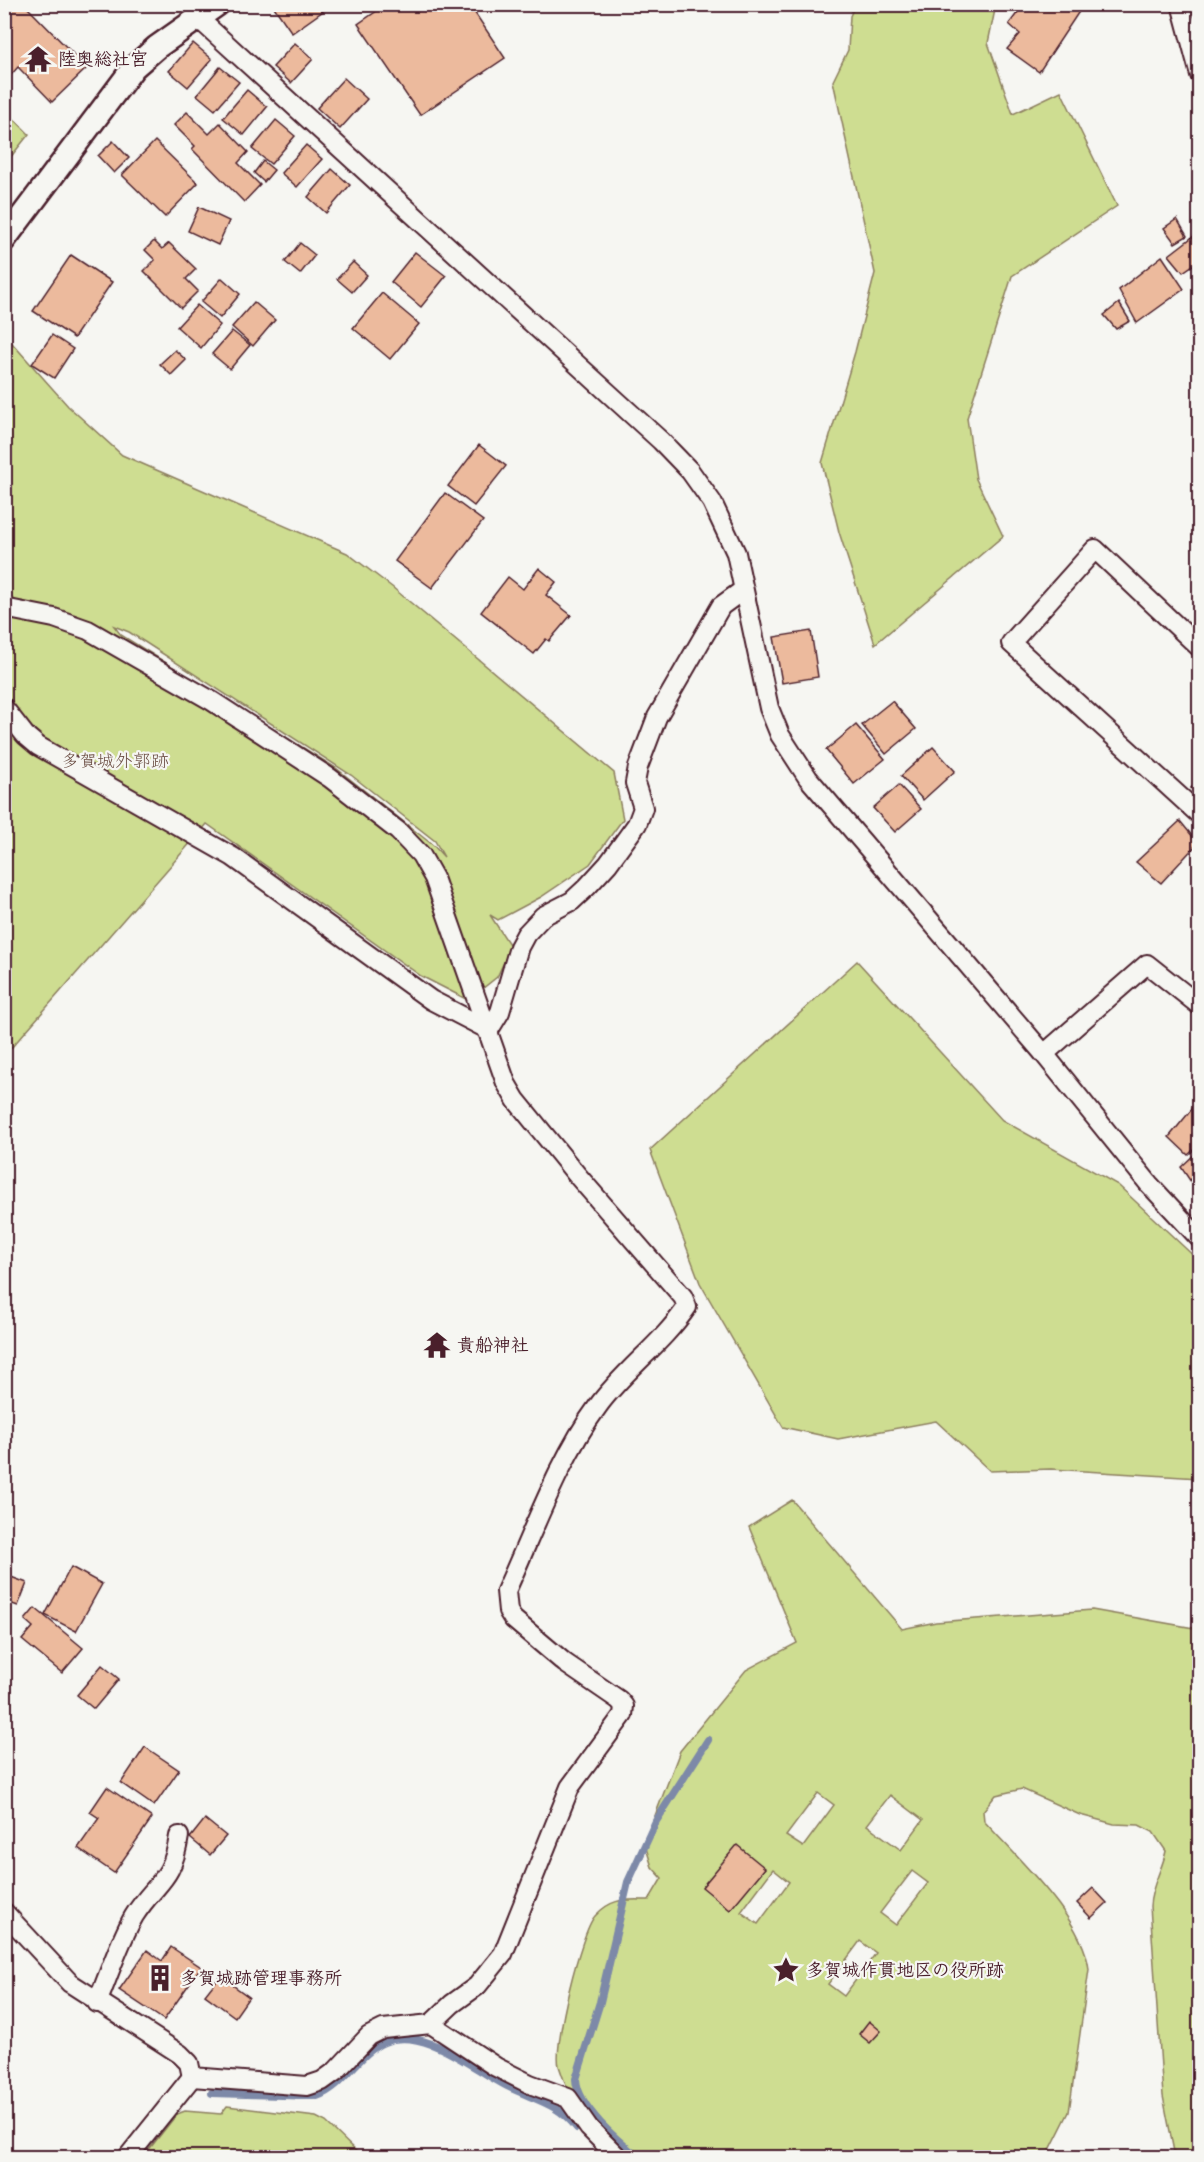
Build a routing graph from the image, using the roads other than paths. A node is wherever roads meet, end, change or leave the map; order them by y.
1 (218, 4) edge
2 (1181, 4) edge
3 (198, 18) junction
4 (1200, 75) edge
5 (4, 240) edge
6 (743, 590) junction
7 (4, 608) edge
8 (1200, 648) edge
9 (4, 708) edge
10 (1200, 814) edge
11 (1200, 1006) edge
12 (489, 1030) junction
13 (1044, 1054) junction
14 (1200, 1239) edge
15 (178, 1836) dead end
16 (4, 1912) edge
17 (97, 2003) junction
18 (431, 2024) junction
19 (192, 2077) junction
20 (127, 2157) edge
21 (619, 2157) edge

1 - 3 street
2 - 4 street
3 - 5 street
3 - 6 street
6 - 12 street
6 - 13 street
7 - 12 street
8 - 10 street
9 - 12 street
11 - 13 street
12 - 18 street
13 - 14 street
15 - 17 street
16 - 17 street
17 - 19 street
18 - 19 street
18 - 21 street
19 - 20 street

